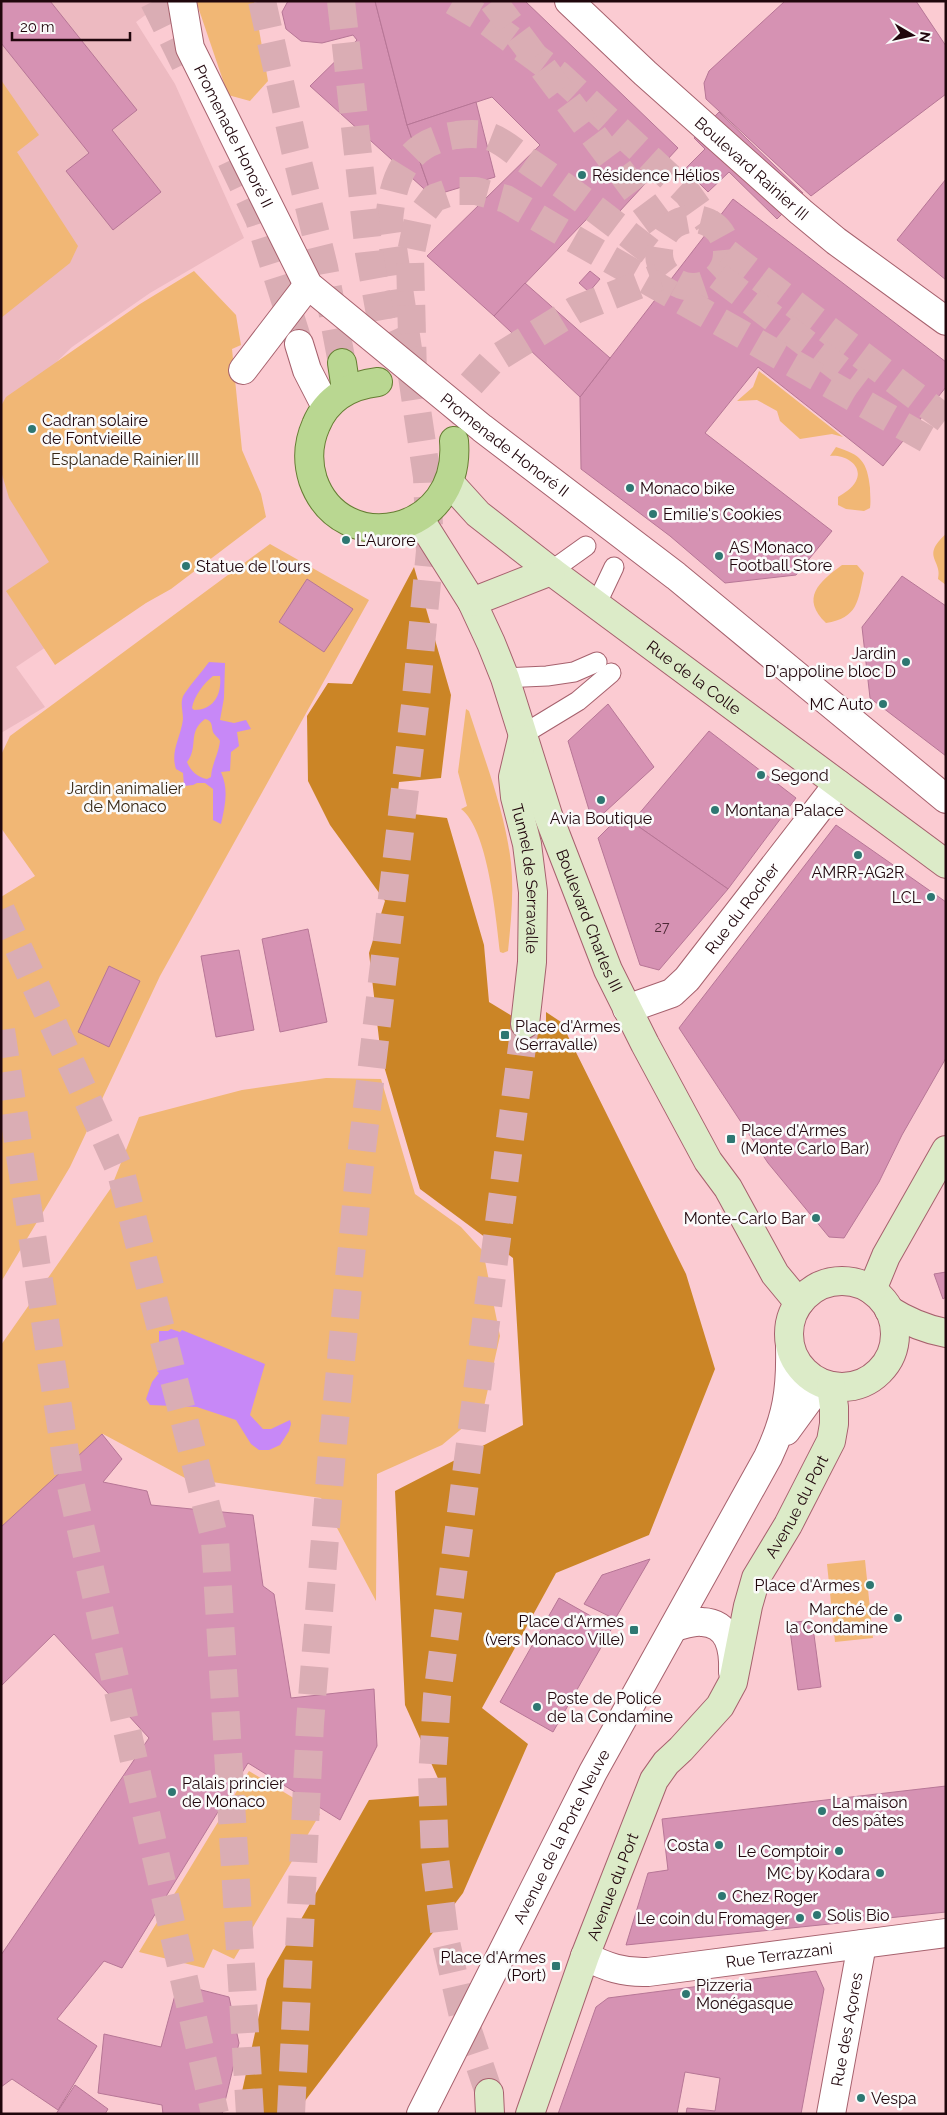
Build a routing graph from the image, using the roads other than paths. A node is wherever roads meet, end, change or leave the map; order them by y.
1 (182, 1) edge
2 (569, 1) edge
3 (308, 285) junction
4 (946, 321) edge
5 (299, 344) tunnel mouth
6 (252, 362) dead end
7 (342, 363) tunnel mouth
8 (378, 382) dead end
9 (336, 399) junction
10 (454, 441) tunnel mouth
11 (449, 482) junction
12 (419, 518) junction
13 (586, 546) dead end
14 (614, 567) dead end
15 (551, 571) junction
16 (472, 602) junction
17 (596, 605) junction
18 (505, 678) junction
19 (522, 735) junction
20 (838, 784) junction
21 (946, 800) edge
22 (946, 864) edge
23 (627, 1009) junction
24 (525, 1024) tunnel mouth
25 (946, 1150) edge
26 (880, 1300) junction
27 (799, 1303) junction
28 (946, 1334) edge
29 (790, 1346) junction
30 (826, 1385) junction
31 (768, 1457) junction
32 (674, 1627) junction
33 (733, 1682) junction
34 (946, 1933) edge
35 (862, 1944) junction
36 (585, 1956) junction
37 (421, 2114) edge
38 (530, 2114) edge
39 (831, 2114) edge

1 - 3 street, Promenade Honoré II
2 - 4 street, Boulevard Rainier III
3 - 6 street
3 - 21 street, Promenade Honoré II
5 - 9 street
7 - 9 main road
8 - 9 main road
9 - 12 main road
10 - 11 main road
11 - 12 main road
11 - 15 main road, Rue de la Colle
12 - 16 main road, Boulevard Charles III
13 - 15 lane
14 - 17 lane
15 - 16 main road
15 - 17 main road, Rue de la Colle
16 - 18 main road, Boulevard Charles III
17 - 20 main road, Rue de la Colle
18 - 19 main road, Boulevard Charles III
18 - 19 lane
19 - 23 main road, Boulevard Charles III
19 - 24 main road, Tunnel de Serravalle
20 - 22 main road, Rue de la Colle
20 - 23 street, Rue du Rocher
23 - 27 main road, Boulevard Charles III
25 - 26 main road
26 - 27 main road
26 - 28 main road
26 - 30 main road
27 - 29 main road
29 - 30 main road
29 - 31 street, Avenue de la Porte Neuve
30 - 31 street, Avenue de la Porte Neuve
30 - 33 main road, Avenue du Port
31 - 32 street, Avenue de la Porte Neuve
32 - 33 street, Avenue du Port
32 - 37 street, Avenue de la Porte Neuve
33 - 36 main road, Avenue du Port
34 - 35 street, Rue Terrazzani
35 - 36 street, Rue Terrazzani
35 - 39 street, Rue des Açores
36 - 38 main road, Avenue du Port

